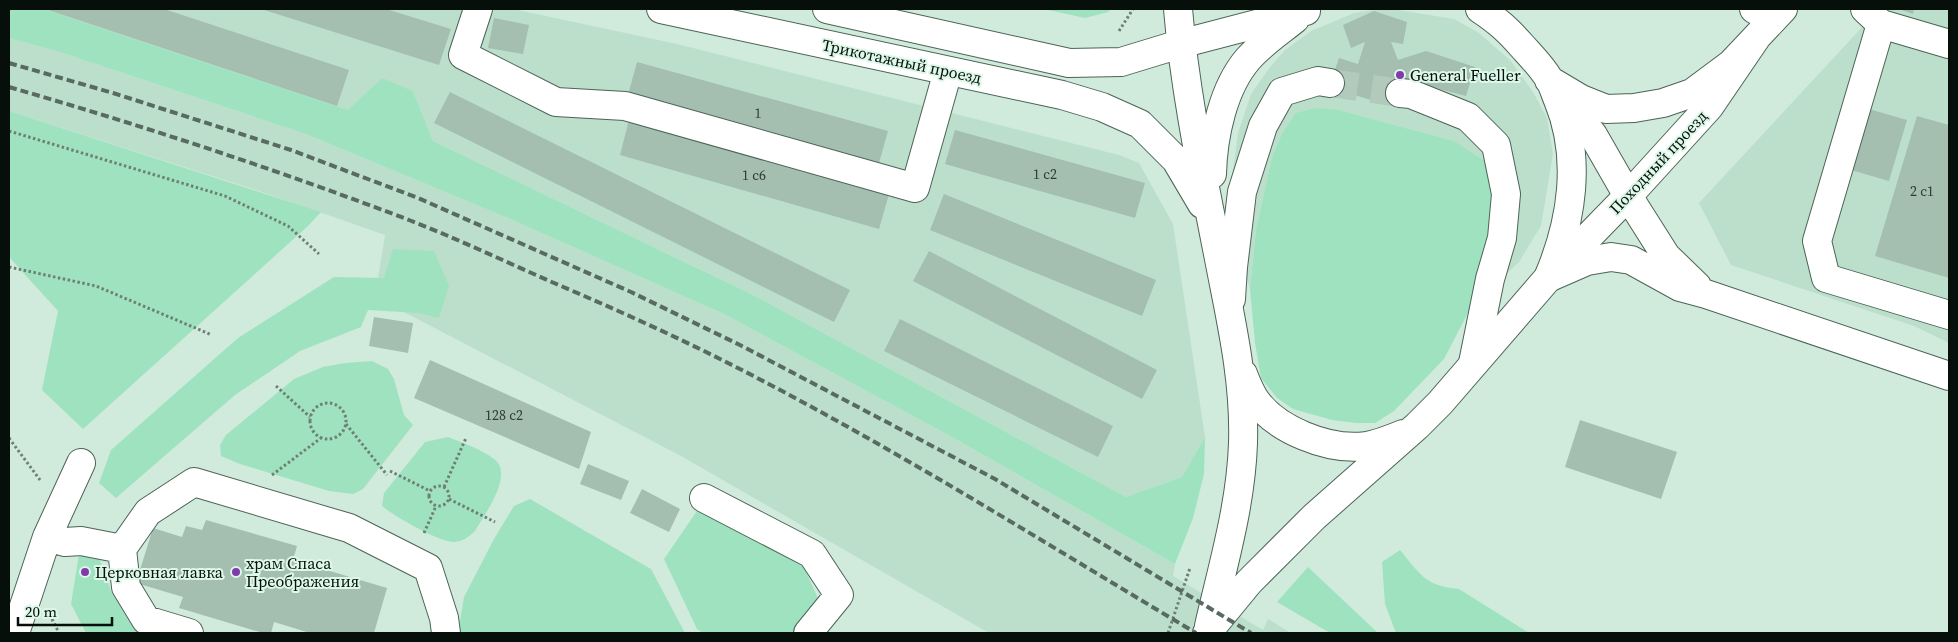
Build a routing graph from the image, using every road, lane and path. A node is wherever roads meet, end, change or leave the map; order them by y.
1 (478, 9) edge
2 (661, 9) edge
3 (827, 9) edge
4 (1178, 9) edge
5 (1480, 9) edge
6 (1308, 10) edge
7 (1873, 16) edge
8 (1766, 19) edge
9 (1180, 44) junction
10 (1949, 44) edge
11 (948, 71) junction
12 (1550, 80) junction
13 (1330, 83) tunnel mouth
14 (1400, 93) tunnel mouth
15 (9, 131) edge
16 (1628, 196) junction
17 (1212, 223) junction
18 (318, 254) dead end
19 (9, 267) edge
20 (1548, 278) junction
21 (1706, 294) junction
22 (1949, 314) edge
23 (1230, 318) junction
24 (212, 335) dead end
25 (1473, 363) junction
26 (1240, 370) junction
27 (1949, 376) edge
28 (276, 386) dead end
29 (310, 418) junction
30 (346, 424) junction
31 (1417, 426) junction
32 (9, 438) edge
33 (322, 438) junction
34 (466, 438) dead end
35 (81, 463) dead end
36 (390, 471) dead end
37 (387, 475) dead end
38 (444, 487) junction
39 (430, 492) junction
40 (243, 497) junction
41 (704, 498) dead end
42 (449, 499) junction
43 (61, 507) junction
44 (495, 522) dead end
45 (47, 537) junction
46 (122, 549) junction
47 (1192, 560) dead end
48 (14, 633) edge
49 (189, 633) edge
50 (446, 633) edge
51 (808, 633) edge
52 (1168, 633) edge
53 (1207, 633) edge

1 - 11 main road
2 - 11 main road, Трикотажный проезд
3 - 9 main road, Трикотажный проезд
4 - 9 main road
5 - 12 main road
6 - 9 main road, Трикотажный проезд
6 - 17 main road
7 - 10 main road
7 - 22 main road
8 - 12 main road, Походный проезд
8 - 16 main road, Походный проезд
9 - 17 main road
11 - 17 main road, Трикотажный проезд
12 - 16 main road
12 - 20 main road
13 - 23 main road
14 - 25 main road
15 - 18 path
16 - 20 main road, Походный проезд
16 - 21 main road
17 - 23 main road
19 - 24 path
20 - 21 main road
20 - 25 main road
21 - 27 main road
23 - 26 main road
25 - 31 main road
26 - 31 main road
26 - 53 main road
28 - 29 path
29 - 30 path
29 - 33 path
30 - 33 path
30 - 37 path
31 - 53 main road
32 - 43 path
33 - 40 path
34 - 38 path
35 - 43 main road
36 - 39 path
38 - 39 path
38 - 42 path
39 - 42 path
40 - 46 main road
40 - 50 main road
41 - 51 main road
42 - 44 path
43 - 45 main road
45 - 46 main road
45 - 48 main road
46 - 49 main road
47 - 52 path

